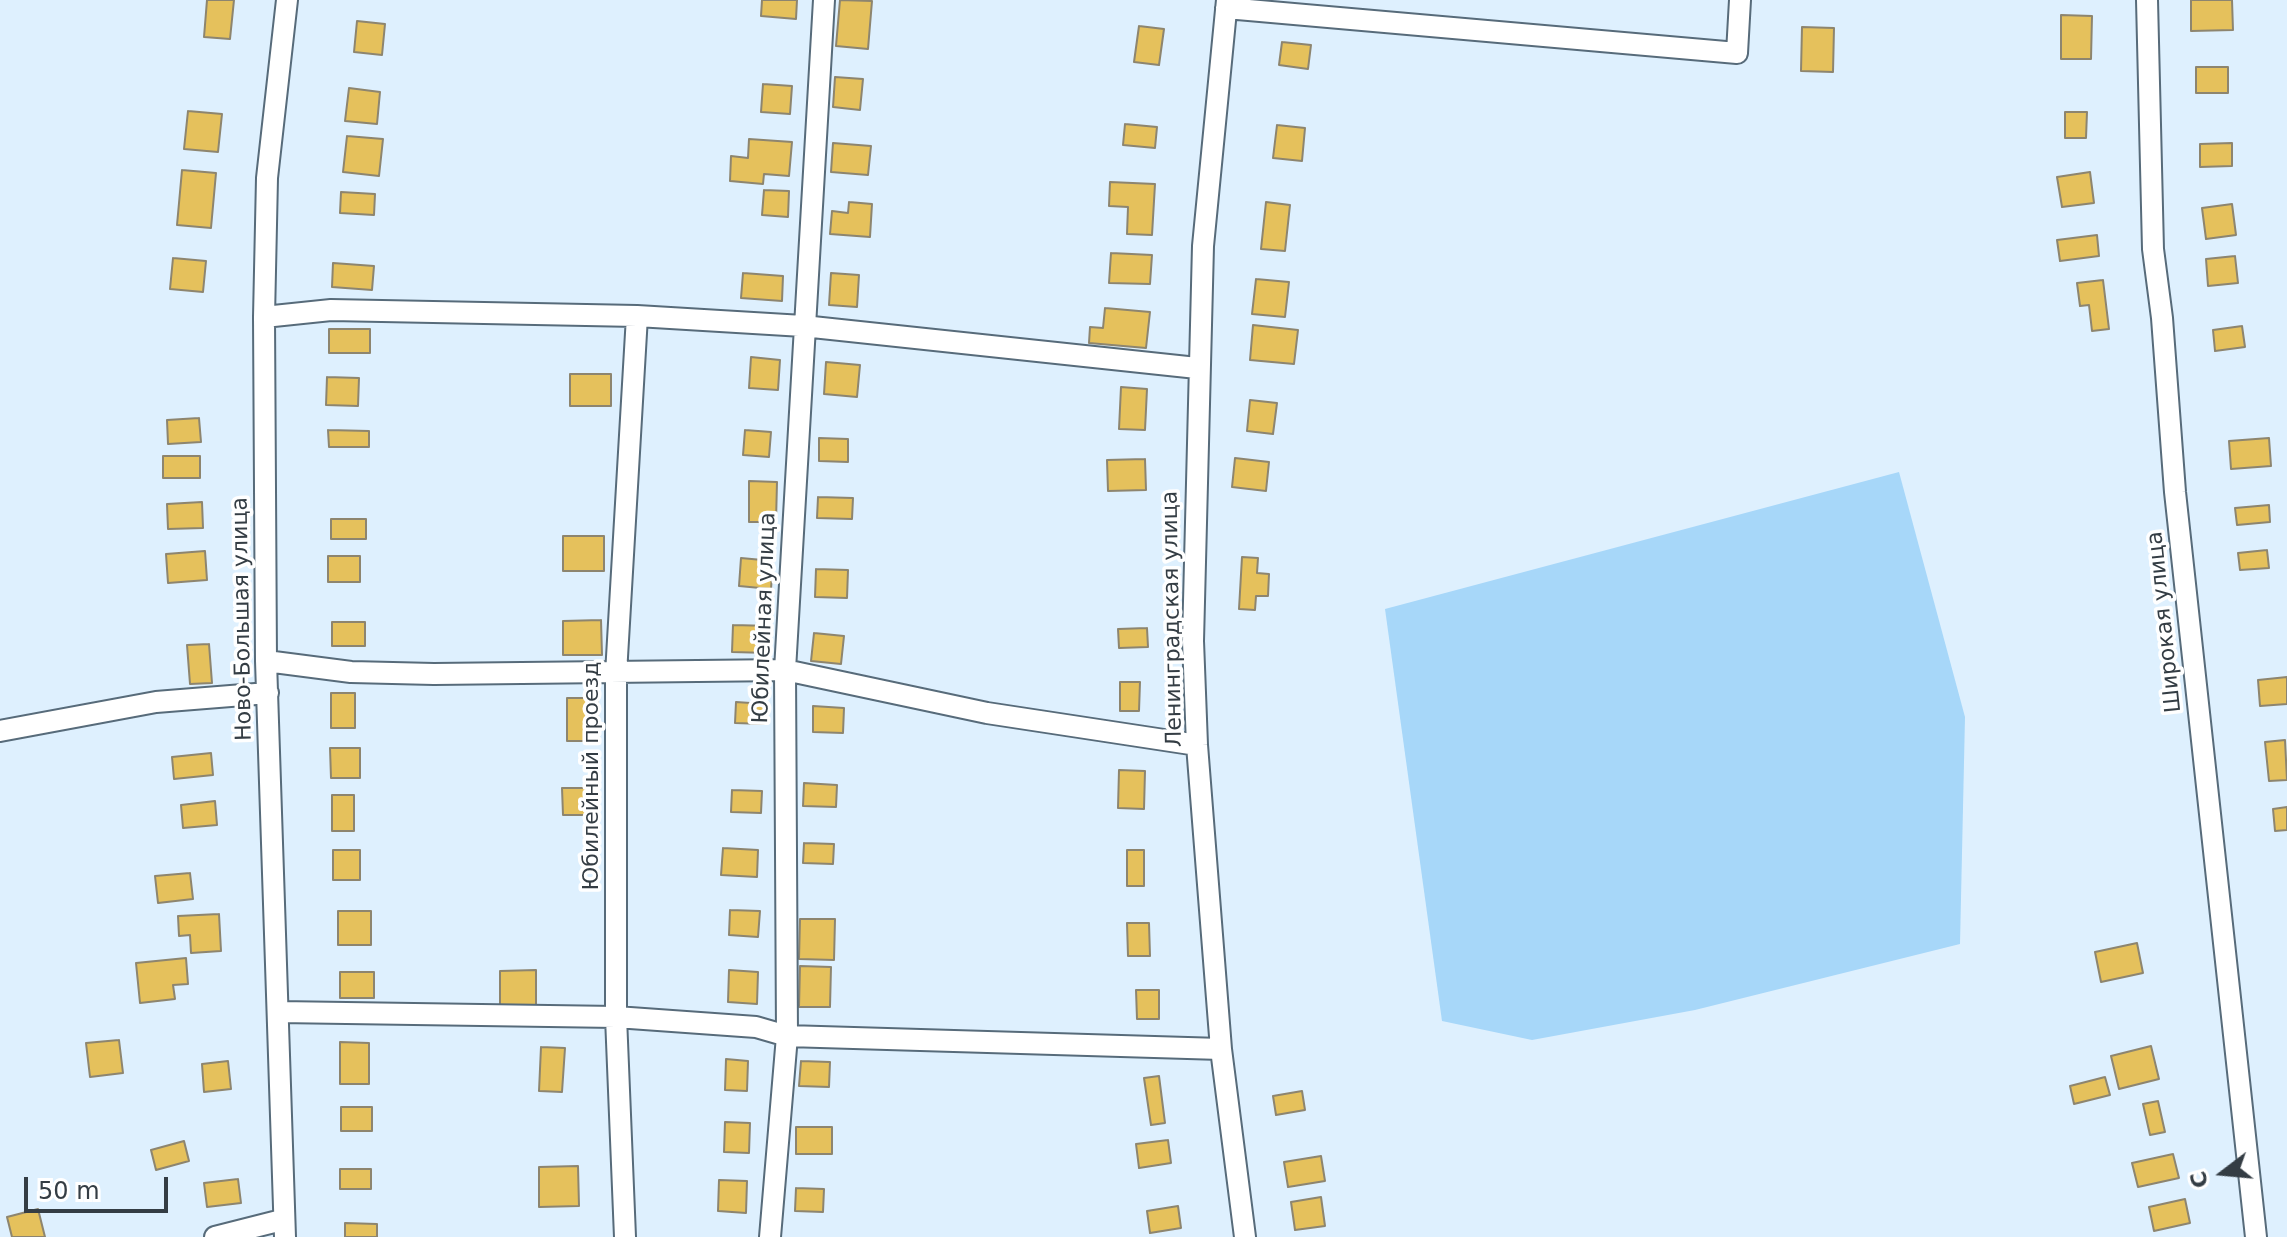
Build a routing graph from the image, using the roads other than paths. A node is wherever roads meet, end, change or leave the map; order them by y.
1 (287, 0) edge
2 (824, 0) edge
3 (1740, 0) edge
4 (2147, 0) edge
5 (1227, 4) edge
6 (637, 316) junction
7 (264, 317) junction
8 (803, 326) junction
9 (1197, 368) junction
10 (266, 661) junction
11 (785, 670) junction
12 (616, 674) junction
13 (268, 693) junction
14 (0, 731) edge
15 (1197, 745) junction
16 (279, 1012) junction
17 (616, 1017) junction
18 (787, 1036) junction
19 (1221, 1049) junction
20 (284, 1228) edge
21 (215, 1237) edge
22 (625, 1237) edge
23 (770, 1237) edge
24 (1245, 1237) edge
25 (2256, 1237) edge

1 - 7 street, Ново-Большая улица
2 - 8 street, Юбилейная улица
3 - 5 street
4 - 25 street, Широкая улица
5 - 9 street, Ленинградская улица
6 - 7 street
6 - 8 street
6 - 12 street, Юбилейный проезд
7 - 10 street, Ново-Большая улица
8 - 9 street
8 - 11 street, Юбилейная улица
9 - 15 street, Ленинградская улица
10 - 12 street
10 - 13 street, Ново-Большая улица
11 - 12 street
11 - 15 street
11 - 18 street, Юбилейная улица
12 - 17 street, Юбилейный проезд
13 - 14 street
13 - 16 street, Ново-Большая улица
15 - 19 street, Ленинградская улица
16 - 17 street
16 - 20 street, Ново-Большая улица
17 - 18 street
17 - 22 street, Юбилейный проезд
18 - 19 street
18 - 23 street, Юбилейная улица
19 - 24 street, Ленинградская улица
20 - 21 street

